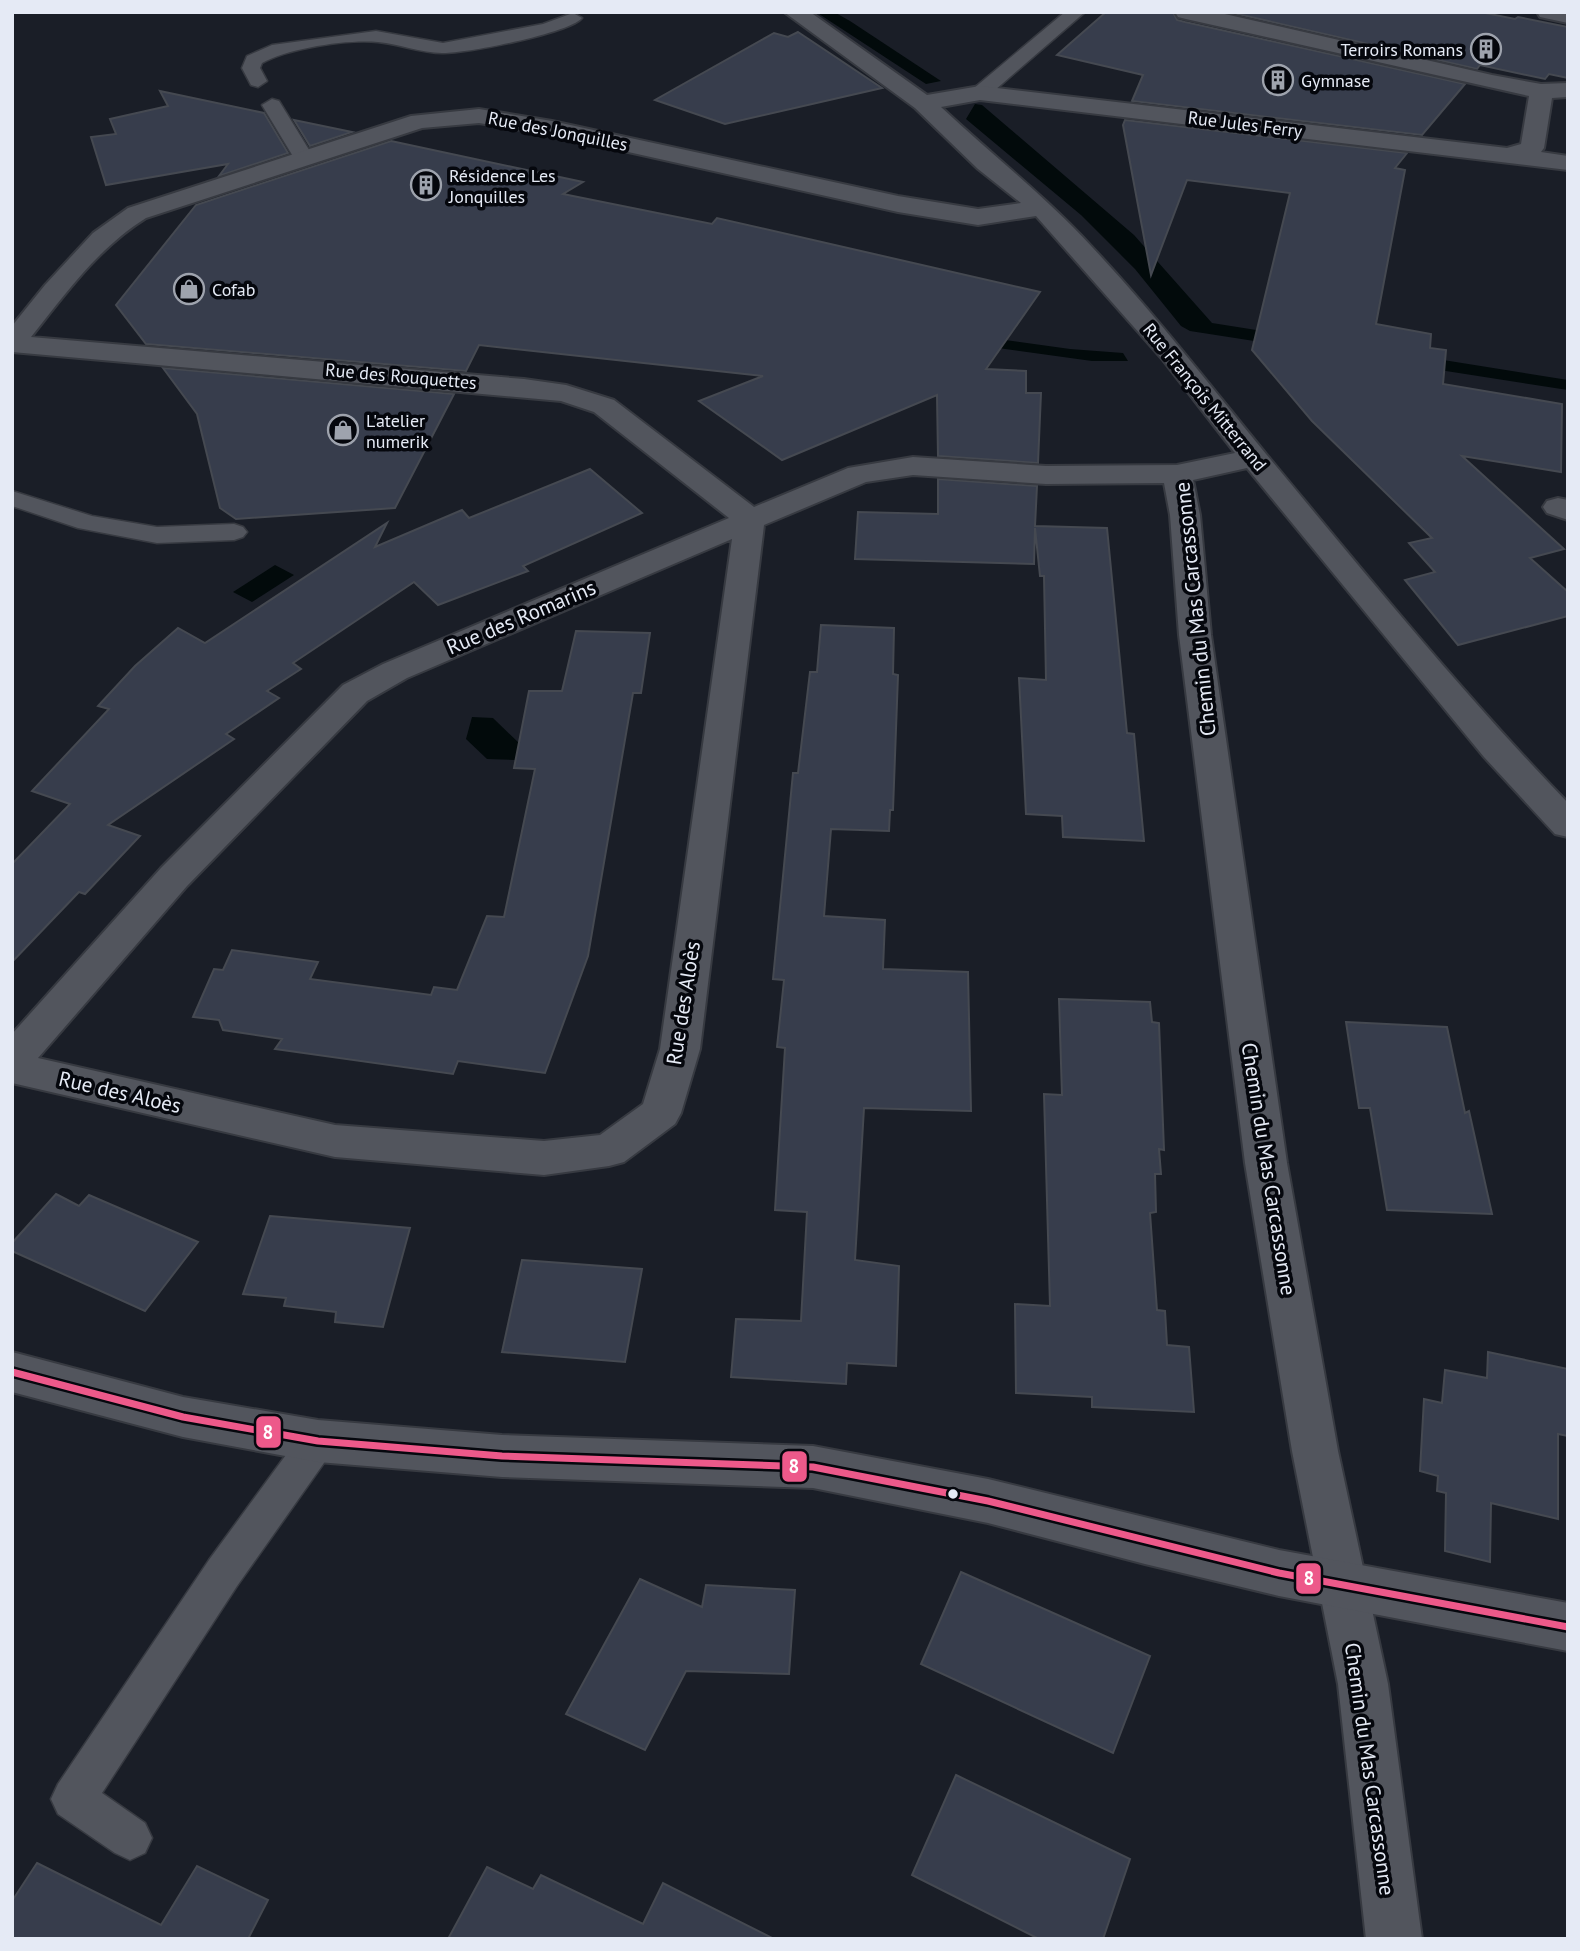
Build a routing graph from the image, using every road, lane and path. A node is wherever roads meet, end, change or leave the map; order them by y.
1 (1076, 12) edge
2 (1186, 12) edge
3 (1548, 12) edge
4 (801, 13) edge
5 (1568, 17) edge
6 (573, 18) dead end
7 (258, 80) dead end
8 (1568, 90) edge
9 (1541, 91) junction
10 (980, 93) junction
11 (923, 103) junction
12 (272, 104) dead end
13 (1504, 156) junction
14 (304, 158) junction
15 (1568, 163) edge
16 (1042, 208) junction
17 (12, 344) edge
18 (1254, 458) junction
19 (1177, 474) junction
20 (12, 498) edge
21 (750, 519) junction
22 (234, 532) dead end
23 (1566, 820) edge
24 (12, 1061) edge
25 (12, 1068) edge
26 (12, 1372) edge
27 (318, 1441) junction
28 (1340, 1586) junction
29 (1568, 1627) edge
30 (130, 1838) dead end
31 (1394, 1939) edge

1 - 10 lane
2 - 9 street
3 - 5 street
4 - 11 street, Rue François Mitterrand
6 - 7 lane
8 - 9 street
9 - 13 street
10 - 11 street, Rue Jules Ferry
10 - 13 street, Rue Jules Ferry
11 - 16 street, Rue François Mitterrand
12 - 14 lane
13 - 15 street, Rue Jules Ferry
14 - 16 street, Rue des Jonquilles
14 - 17 street, Rue des Jonquilles
16 - 18 street, Rue François Mitterrand
17 - 21 street, Rue des Rouquettes
18 - 19 street, Chemin du Mas Carcassonne
18 - 23 street, Rue François Mitterrand
19 - 21 street, Rue des Romarins
19 - 28 street, Chemin du Mas Carcassonne
20 - 22 lane
21 - 24 street, Rue des Romarins
21 - 25 street, Rue des Aloès
26 - 27 street
27 - 28 street
27 - 30 lane
28 - 29 street
28 - 31 street, Chemin du Mas Carcassonne

